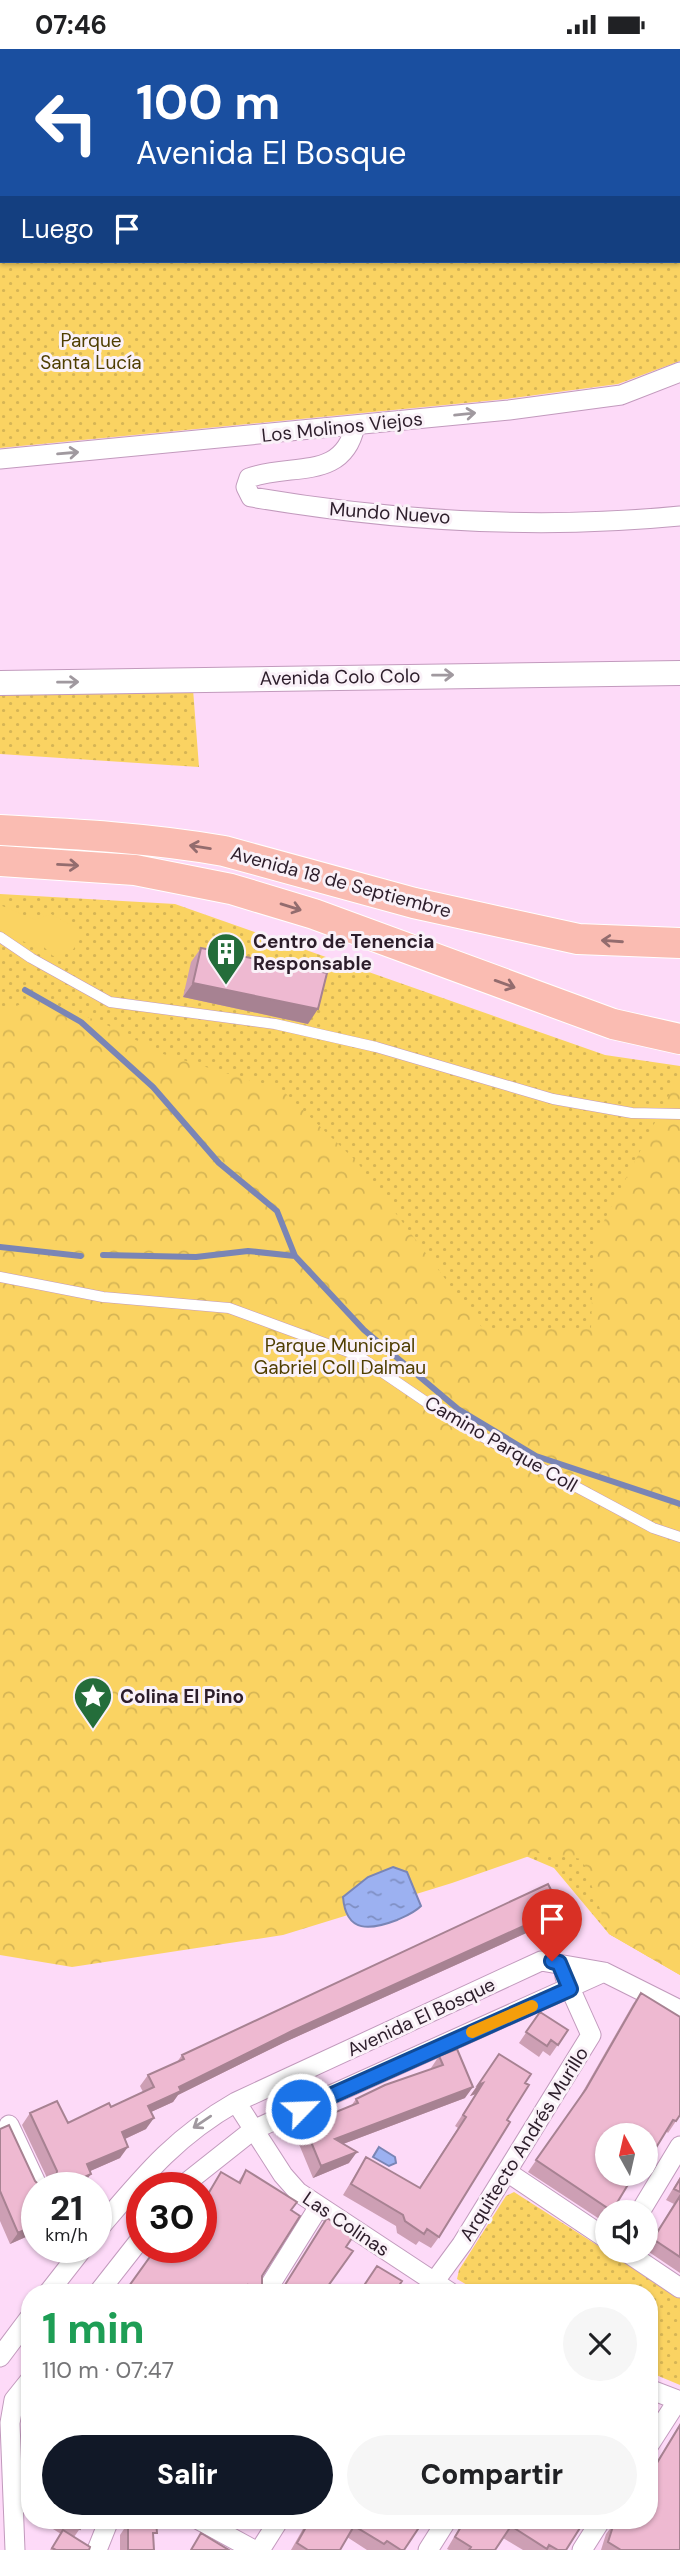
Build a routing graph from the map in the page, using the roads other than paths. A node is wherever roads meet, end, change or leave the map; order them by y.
1 (680, 372) edge
2 (355, 426) junction
3 (0, 459) edge
4 (680, 516) edge
5 (680, 673) edge
6 (0, 683) edge
7 (0, 831) edge
8 (0, 861) edge
9 (0, 937) edge
10 (680, 943) edge
11 (680, 1039) edge
12 (680, 1114) edge
13 (0, 1277) edge
14 (680, 1537) edge
15 (552, 1961) junction
16 (604, 1972) junction
17 (570, 1989) junction
18 (680, 2010) edge
19 (236, 2102) junction
20 (9, 2125) edge
21 (253, 2130) junction
22 (680, 2146) edge
23 (31, 2172) edge
24 (196, 2172) edge
25 (507, 2172) junction
26 (647, 2200) edge
27 (318, 2208) junction
28 (112, 2214) edge
29 (595, 2231) edge
30 (126, 2258) edge
31 (67, 2263) edge
32 (643, 2263) edge
33 (54, 2284) edge
34 (106, 2284) edge
35 (271, 2284) edge
36 (426, 2284) edge
37 (432, 2284) edge
38 (680, 2288) edge
39 (21, 2329) edge
40 (0, 2357) edge
41 (21, 2391) edge
42 (658, 2393) edge
43 (679, 2401) edge
44 (658, 2432) edge
45 (105, 2529) edge
46 (216, 2529) edge
47 (273, 2529) edge
48 (441, 2529) edge
49 (595, 2529) edge
50 (15, 2550) edge
51 (97, 2550) edge
52 (254, 2550) edge
53 (260, 2550) edge
54 (428, 2550) edge
55 (582, 2550) edge

2 -> 1 street, Los Molinos Viejos
3 -> 2 street, Los Molinos Viejos
2 - 4 street, Mundo Nuevo
6 -> 5 street, Avenida Colo Colo
10 -> 7 main road, Avenida 18 de Septiembre
8 -> 11 main road, Avenida 18 de Septiembre
9 - 12 lane
13 - 14 lane, Camino Parque Coll
15 - 16 street, Avenida El Bosque
15 - 17 street
15 - 19 street, Avenida El Bosque
16 - 17 street, Avenida El Bosque
16 - 18 street, Avenida El Bosque
17 - 21 street, Avenida El Bosque
17 - 25 street, Arquitecto Andrés Murillo
19 - 21 street, Las Colinas
19 -> 28 street, Avenida El Bosque
20 - 23 street
21 - 24 street, Avenida El Bosque
21 - 27 street, Las Colinas
22 - 26 street
25 - 29 street
25 - 37 street, Arquitecto Andrés Murillo
27 - 35 street
27 - 36 street, Las Colinas
30 - 34 street
31 - 33 street
32 - 38 street
39 - 40 street
41 - 50 street
42 - 43 street
43 - 44 street
45 - 51 street
46 - 52 street
47 - 53 street
48 - 54 street
49 - 55 street

